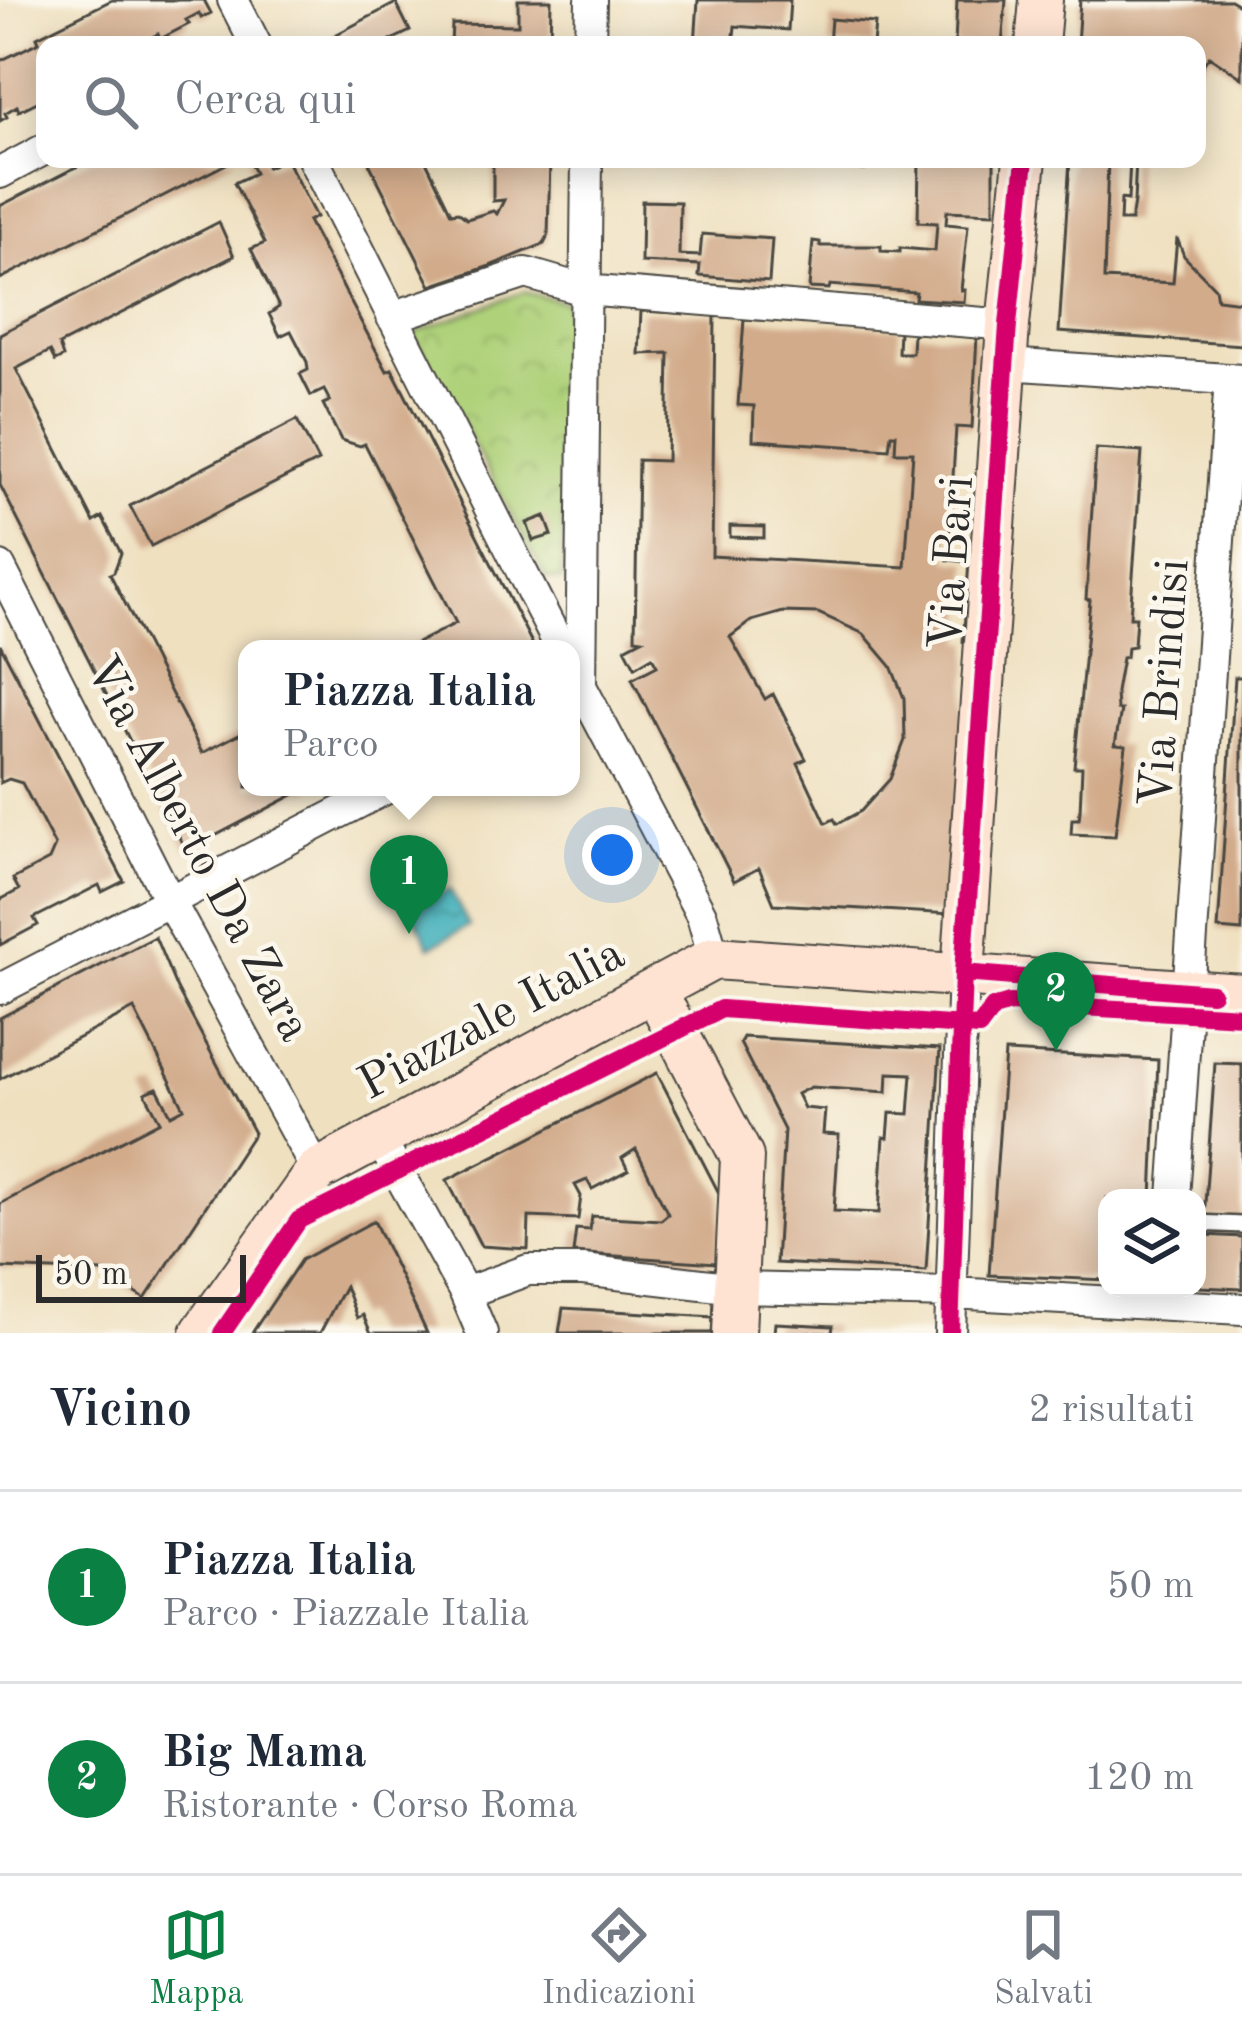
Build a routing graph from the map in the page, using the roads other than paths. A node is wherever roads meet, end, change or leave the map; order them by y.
1 (233, 0) edge
2 (591, 0) edge
3 (1041, 0) edge
4 (248, 36) edge
5 (590, 36) edge
6 (1038, 36) edge
7 (36, 154) edge
8 (318, 168) edge
9 (587, 168) edge
10 (1024, 168) edge
11 (0, 173) edge
12 (584, 290) junction
13 (392, 317) junction
14 (1007, 344) junction
15 (1236, 379) edge
16 (0, 567) edge
17 (556, 640) edge
18 (575, 640) edge
19 (1228, 653) edge
20 (580, 694) edge
21 (371, 796) edge
22 (169, 900) junction
23 (714, 958) junction
24 (963, 973) junction
25 (0, 989) edge
26 (656, 992) junction
27 (1191, 992) junction
28 (1242, 995) edge
29 (379, 1138) junction
30 (317, 1171) junction
31 (1175, 1189) edge
32 (1206, 1224) edge
33 (1242, 1226) edge
34 (736, 1288) junction
35 (465, 1292) junction
36 (952, 1293) junction
37 (1165, 1308) edge
38 (1242, 1309) edge
39 (202, 1333) edge
40 (482, 1333) edge
41 (734, 1333) edge
42 (950, 1333) edge

1 - 4 street
2 - 5 street
3 - 6 street
7 - 11 street
8 - 13 street
9 - 12 street
10 - 14 street, Via Bari
12 - 13 street
12 - 14 street
12 - 18 street
13 - 17 street
14 - 15 street
14 - 24 street, Via Bari
15 - 19 street, Via Brindisi
16 - 22 street, Via Alberto Da Zara
19 - 27 street, Via Brindisi
20 - 23 street
21 - 22 street
22 - 25 street
22 - 30 street, Via Alberto Da Zara
23 - 24 street
23 - 26 street, Piazzale Italia
24 - 27 street
24 - 36 street
26 - 29 street, Piazzale Italia
26 - 34 street
27 - 28 street
27 - 31 street, Via Brindisi
29 - 30 street, Piazzale Italia
29 - 35 street
30 - 39 street
32 - 33 lane
34 - 35 street
34 - 36 street
34 - 41 street
35 - 40 street
36 - 37 street
36 - 42 street
37 - 38 street

